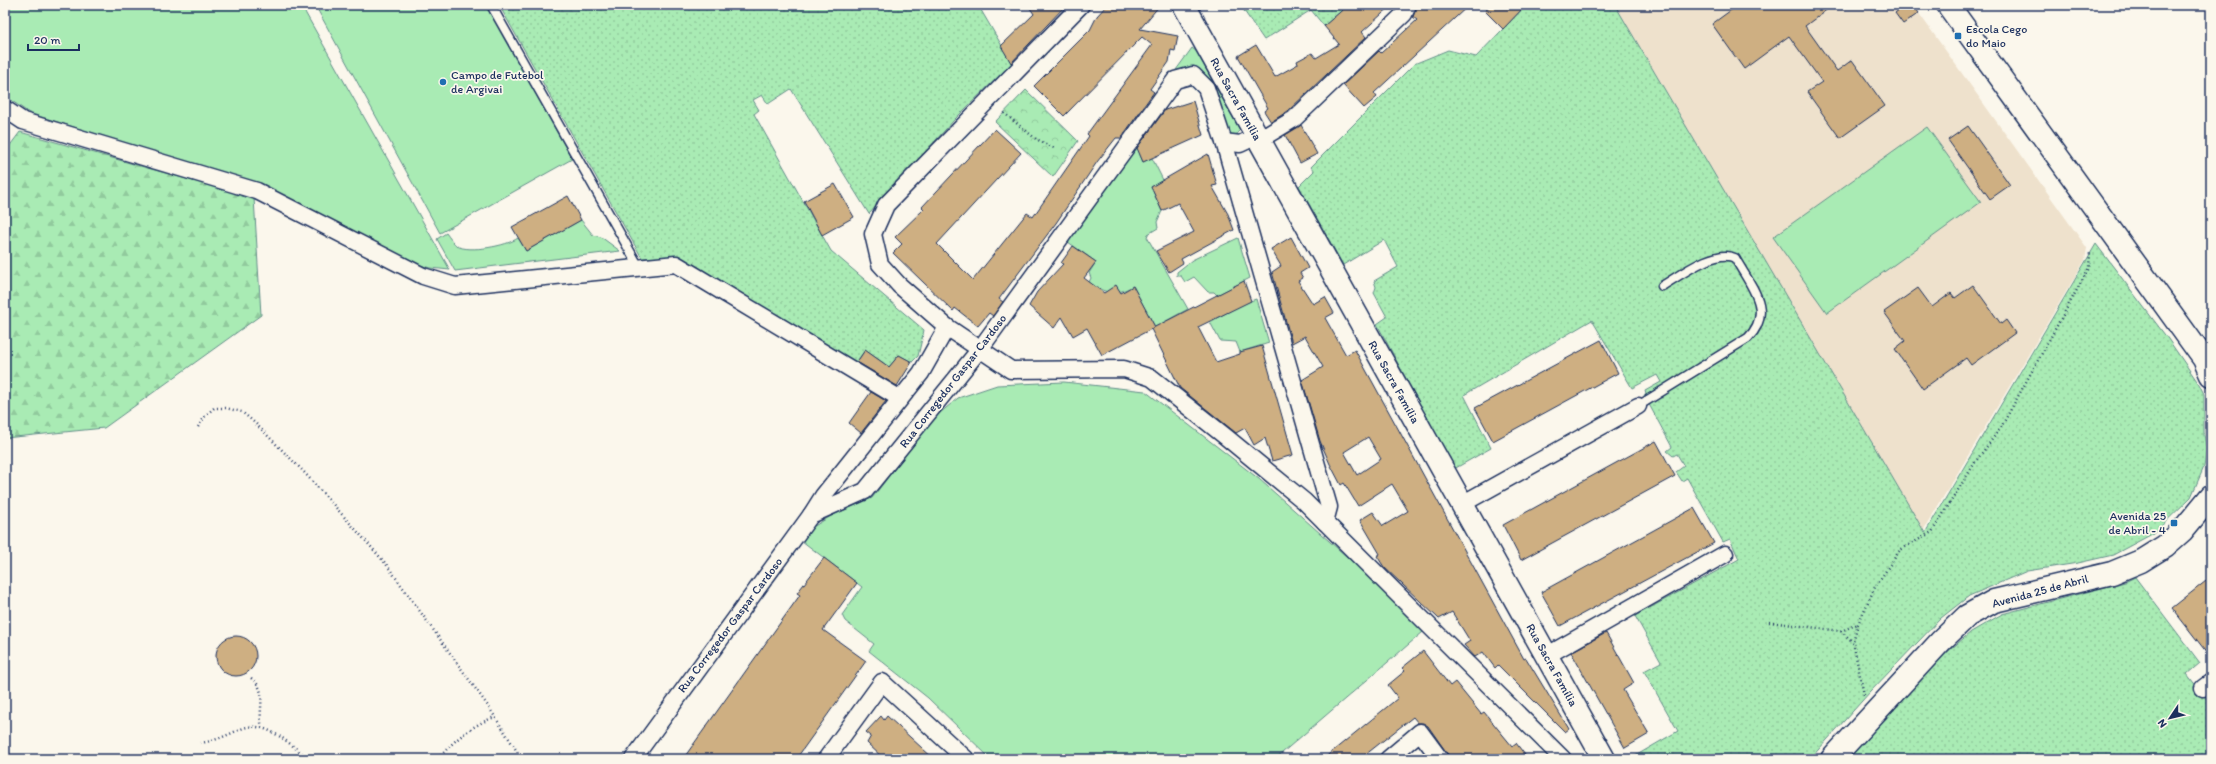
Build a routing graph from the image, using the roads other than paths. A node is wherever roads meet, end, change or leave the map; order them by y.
1 (491, 5) edge
2 (1081, 5) edge
3 (1184, 5) edge
4 (1408, 5) edge
5 (1948, 5) edge
6 (5, 109) edge
7 (1258, 138) junction
8 (1224, 142) junction
9 (639, 268) junction
10 (1662, 286) dead end
11 (947, 327) junction
12 (980, 349) junction
13 (2209, 366) edge
14 (899, 398) junction
15 (1638, 406) joint
16 (2211, 496) edge
17 (1462, 504) junction
18 (811, 516) junction
19 (1325, 522) junction
20 (1725, 554) dead end
21 (1546, 656) junction
22 (633, 759) edge
23 (826, 759) edge
24 (966, 759) edge
25 (1388, 759) edge
26 (1440, 759) edge
27 (1563, 759) edge
28 (1604, 759) edge
29 (1832, 759) edge

1 - 9 lane
2 - 11 street
3 - 7 street, Rua Sacra Família
4 - 7 street
5 - 13 street
6 - 9 street
7 - 8 street
7 - 17 street, Rua Sacra Família
8 - 12 street, Rua Corregedor Gaspar Cardoso
8 - 19 street
9 - 14 street
10 - 15 lane
11 - 12 street
11 - 14 street
12 - 18 street, Rua Corregedor Gaspar Cardoso
12 - 19 street
14 - 18 street
15 - 17 street
16 - 29 street, Avenida 25 de Abril
17 - 21 street, Rua Sacra Família
18 - 22 street, Rua Corregedor Gaspar Cardoso
19 - 27 street
20 - 21 street
21 - 28 street, Rua Sacra Família
23 - 24 street
25 - 26 street

